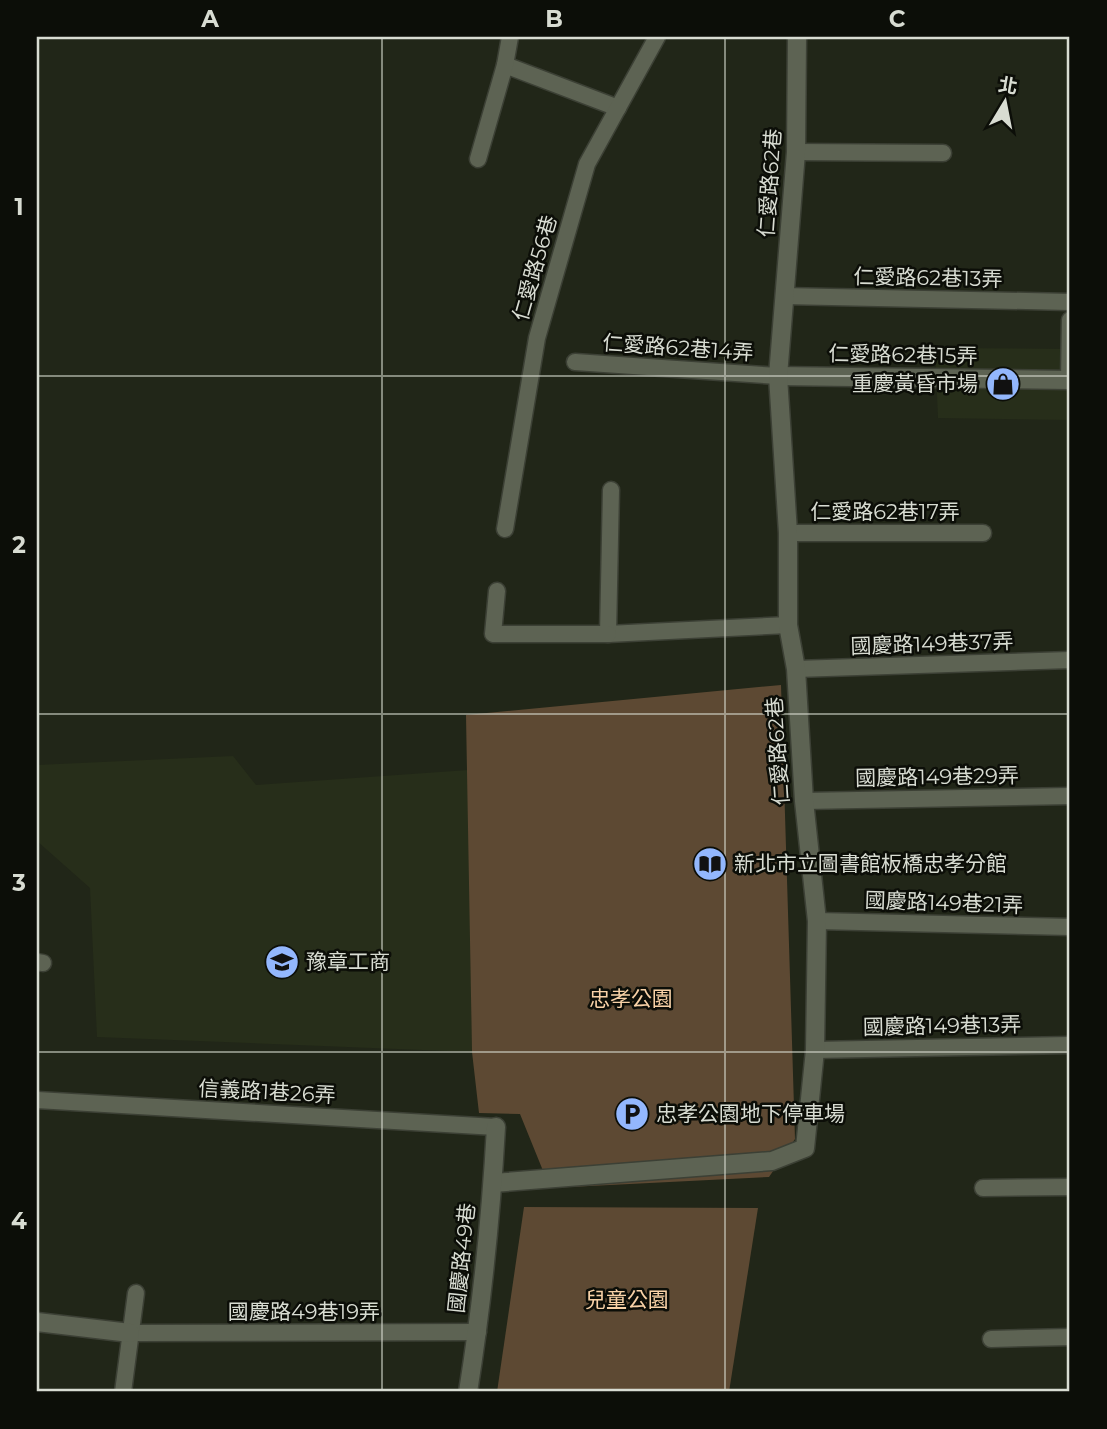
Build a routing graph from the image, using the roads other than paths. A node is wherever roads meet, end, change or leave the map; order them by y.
1 (510, 37) edge
2 (657, 37) edge
3 (797, 37) edge
4 (505, 65) junction
5 (618, 108) junction
6 (796, 152) junction
7 (943, 153) dead end
8 (478, 159) dead end
9 (784, 296) junction
10 (1070, 302) edge
11 (1070, 320) edge
12 (575, 362) dead end
13 (778, 376) junction
14 (1070, 380) edge
15 (611, 490) dead end
16 (505, 529) dead end
17 (788, 533) junction
18 (983, 533) dead end
19 (497, 591) dead end
20 (788, 625) junction
21 (608, 634) junction
22 (1070, 660) edge
23 (796, 669) junction
24 (1070, 796) edge
25 (804, 801) junction
26 (817, 921) junction
27 (1070, 927) edge
28 (1070, 1045) edge
29 (815, 1050) junction
30 (37, 1100) edge
31 (496, 1127) joint
32 (493, 1183) junction
33 (1070, 1187) edge
34 (983, 1188) dead end
35 (136, 1293) dead end
36 (37, 1322) edge
37 (478, 1332) junction
38 (131, 1333) junction
39 (1070, 1337) edge
40 (991, 1339) dead end
41 (123, 1392) edge
42 (468, 1392) edge

1 - 4 lane
2 - 5 lane, 仁愛路56巷
3 - 6 street, 仁愛路62巷
4 - 5 lane
4 - 8 lane
5 - 16 lane, 仁愛路56巷
6 - 7 lane
6 - 9 street, 仁愛路62巷
9 - 10 lane, 仁愛路62巷13弄
9 - 13 street, 仁愛路62巷
11 - 14 lane
12 - 13 lane, 仁愛路62巷14弄
13 - 14 street, 仁愛路62巷15弄
13 - 17 street, 仁愛路62巷
15 - 21 lane
17 - 18 lane, 仁愛路62巷17弄
17 - 20 street, 仁愛路62巷
19 - 21 lane
20 - 21 lane
20 - 23 street, 仁愛路62巷
22 - 23 lane, 國慶路149巷37弄
23 - 25 street, 仁愛路62巷
24 - 25 lane, 國慶路149巷29弄
25 - 26 street, 仁愛路62巷
26 - 27 lane, 國慶路149巷21弄
26 - 29 street, 仁愛路62巷
28 - 29 lane, 國慶路149巷13弄
29 - 32 street, 仁愛路62巷
30 - 31 lane, 信義路1巷26弄
31 - 32 street, 國慶路49巷
32 - 37 street, 國慶路49巷
33 - 34 lane
35 - 38 lane
36 - 38 street
37 - 38 lane, 國慶路49巷19弄
37 - 42 street, 國慶路49巷
38 - 41 lane
39 - 40 lane

